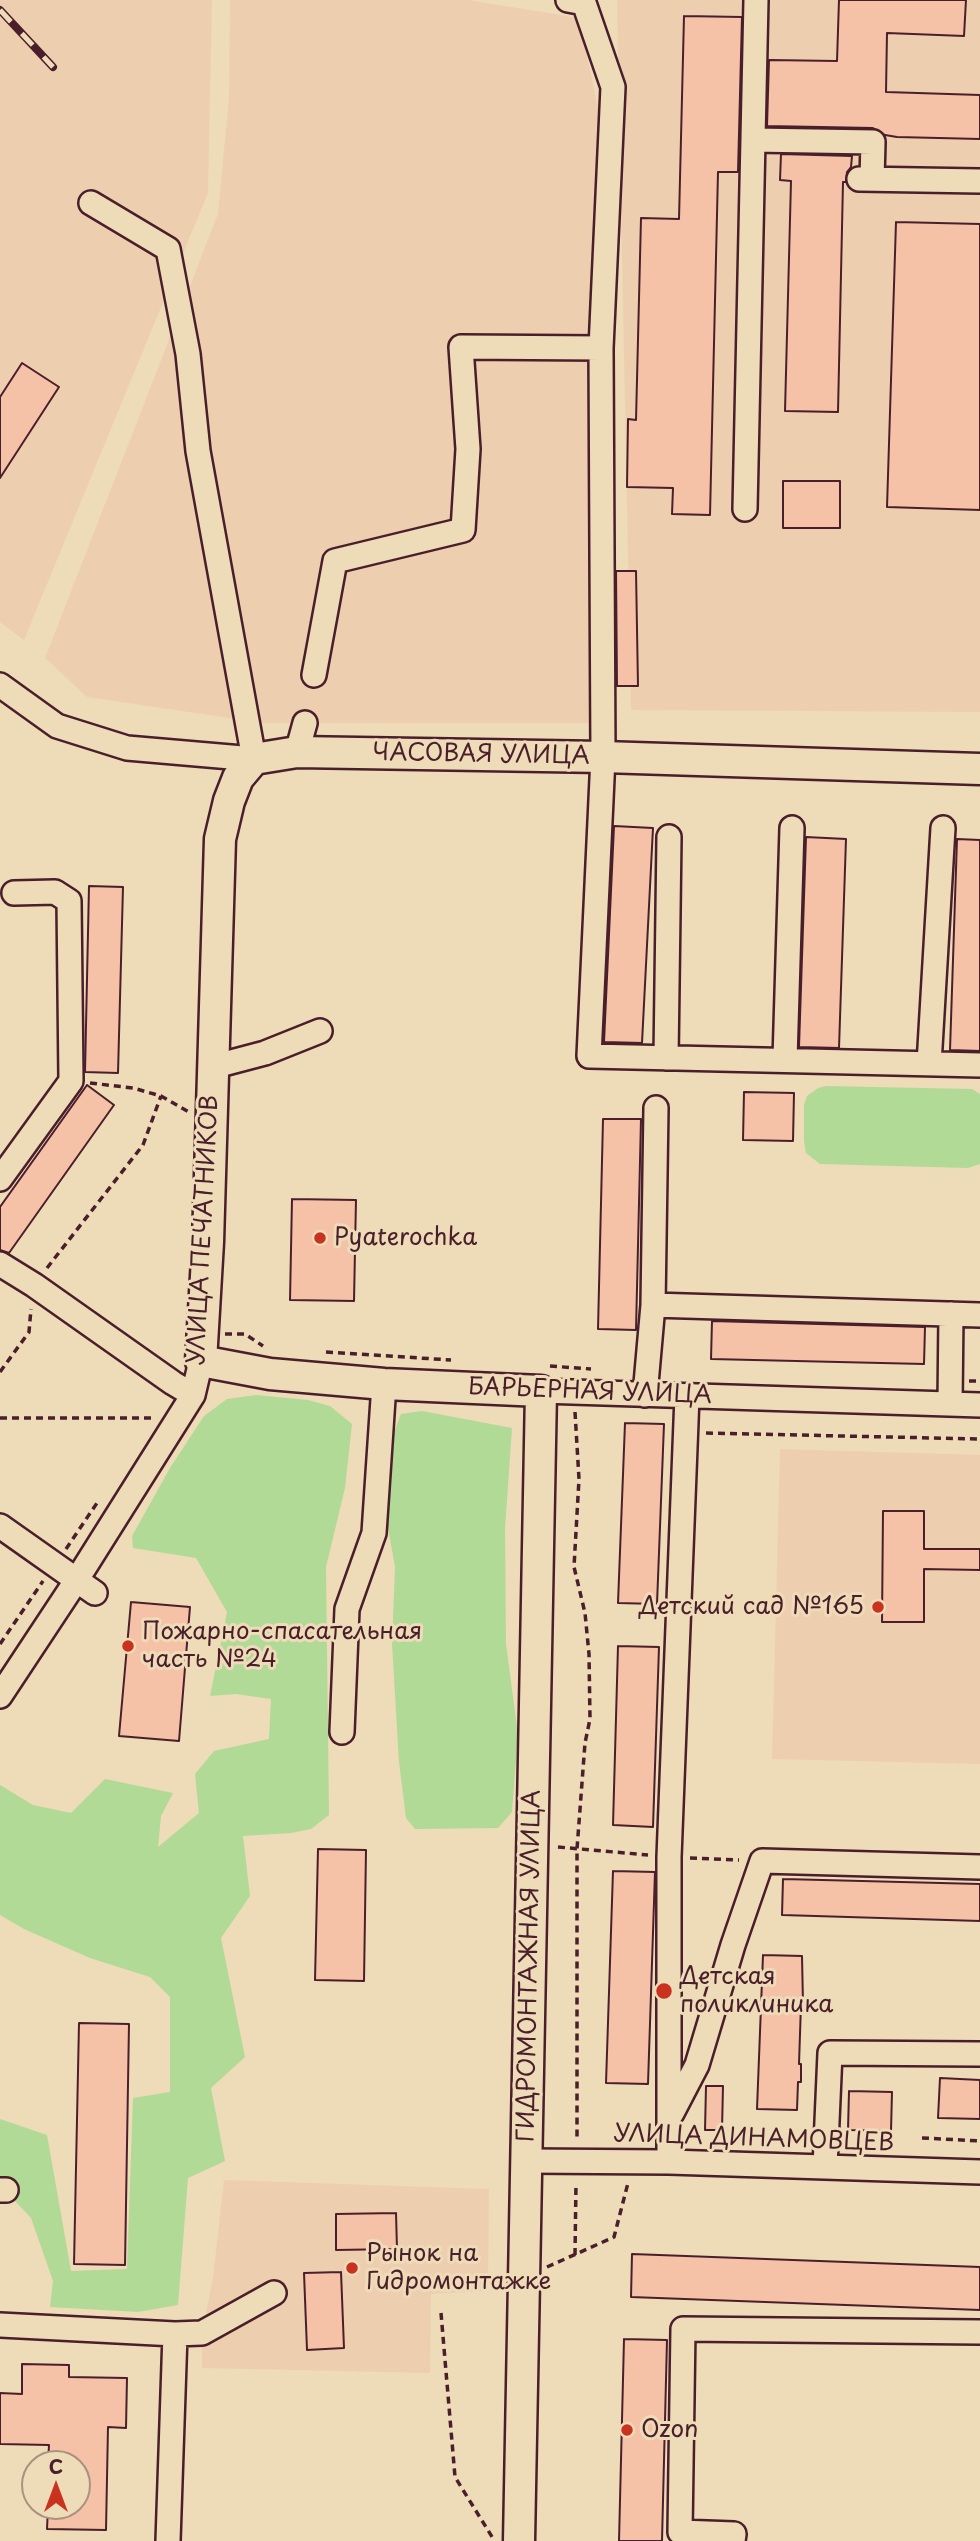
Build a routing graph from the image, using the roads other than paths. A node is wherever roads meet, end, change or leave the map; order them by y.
1 (568, 0) edge
2 (756, 0) edge
3 (753, 140) junction
4 (980, 181) edge
5 (91, 203) dead end
6 (601, 348) junction
7 (745, 509) dead end
8 (314, 675) dead end
9 (0, 685) edge
10 (305, 723) dead end
11 (297, 752) junction
12 (603, 757) junction
13 (254, 759) junction
14 (980, 769) edge
15 (792, 828) dead end
16 (943, 828) dead end
17 (669, 836) dead end
18 (14, 893) dead end
19 (320, 1031) dead end
20 (666, 1058) junction
21 (785, 1059) junction
22 (929, 1064) junction
23 (980, 1065) edge
24 (212, 1067) junction
25 (656, 1108) dead end
26 (0, 1179) edge
27 (0, 1264) edge
28 (653, 1305) junction
29 (951, 1314) junction
30 (980, 1315) edge
31 (202, 1347) junction
32 (539, 1378) junction
33 (384, 1384) junction
34 (192, 1395) junction
35 (645, 1395) junction
36 (687, 1396) junction
37 (950, 1404) junction
38 (980, 1405) edge
39 (0, 1525) edge
40 (85, 1587) junction
41 (15, 1688) edge
42 (342, 1732) dead end
43 (980, 1867) edge
44 (980, 2054) edge
45 (669, 2118) junction
46 (526, 2161) junction
47 (669, 2162) junction
48 (825, 2167) junction
49 (980, 2172) edge
50 (274, 2293) dead end
51 (0, 2325) edge
52 (980, 2332) edge
53 (175, 2334) junction
54 (168, 2541) edge
55 (519, 2541) edge
56 (733, 2541) edge

1 - 6 street
2 - 3 street
3 - 4 street
3 - 7 street
5 - 13 street
6 - 8 street
6 - 12 street
9 - 13 street, ЧАСОВАЯ УЛИЦА
10 - 11 street
11 - 12 main road, ЧАСОВАЯ УЛИЦА
11 - 13 main road, ЧАСОВАЯ УЛИЦА
12 - 14 main road, ЧАСОВАЯ УЛИЦА
12 - 20 street
13 - 24 main road, УЛИЦА ПЕЧАТНИКОВ
15 - 21 street
16 - 22 street
17 - 20 street
18 - 26 street
19 - 24 street
20 - 21 street
21 - 22 street
22 - 23 street
24 - 31 main road, УЛИЦА ПЕЧАТНИКОВ
25 - 28 street
27 - 34 street
28 - 29 street
28 - 35 street
29 - 30 street
29 - 37 street
31 - 33 main road, БАРЬЕРНАЯ УЛИЦА
31 - 34 street, УЛИЦА ПЕЧАТНИКОВ
32 - 33 main road, БАРЬЕРНАЯ УЛИЦА
32 - 35 street, БАРЬЕРНАЯ УЛИЦА
32 - 46 main road, ГИДРОМОНТАЖНАЯ УЛИЦА
33 - 42 street
34 - 40 street, УЛИЦА ПЕЧАТНИКОВ
35 - 36 street, БАРЬЕРНАЯ УЛИЦА
36 - 37 street, БАРЬЕРНАЯ УЛИЦА
36 - 45 street
37 - 38 street, БАРЬЕРНАЯ УЛИЦА
39 - 40 street
40 - 41 street, УЛИЦА ПЕЧАТНИКОВ
43 - 45 street
44 - 48 street
45 - 47 street
46 - 47 street, УЛИЦА ДИНАМОВЦЕВ
46 - 55 main road, ГИДРОМОНТАЖНАЯ УЛИЦА
47 - 48 street, УЛИЦА ДИНАМОВЦЕВ
48 - 49 street, УЛИЦА ДИНАМОВЦЕВ
50 - 53 street
51 - 53 street
52 - 56 street
53 - 54 street

